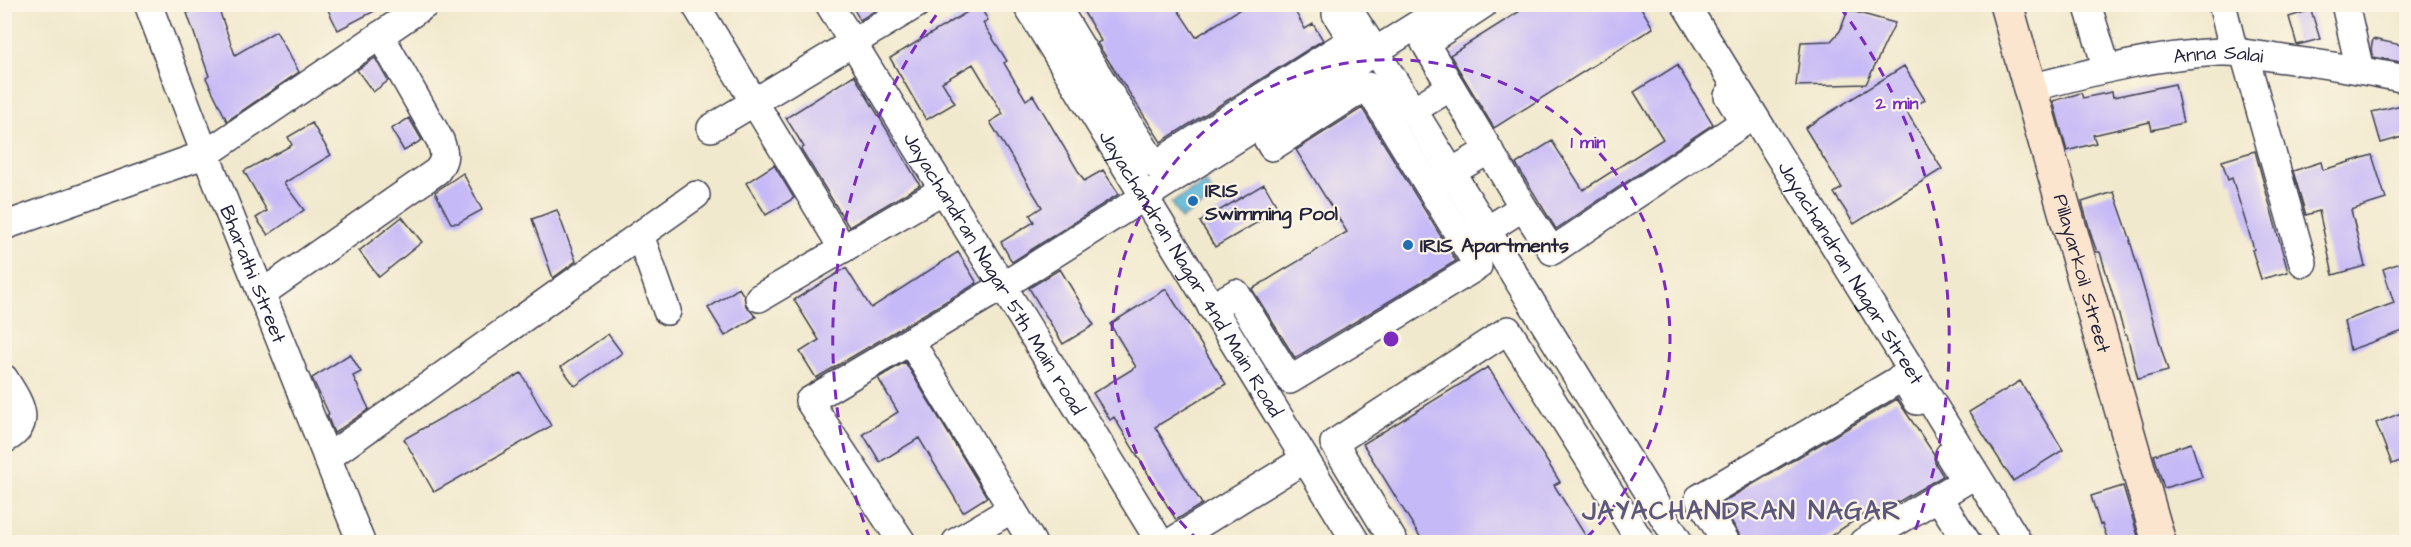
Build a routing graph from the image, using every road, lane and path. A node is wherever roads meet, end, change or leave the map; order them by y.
1 (148, 4) edge
2 (426, 4) edge
3 (696, 4) edge
4 (829, 4) edge
5 (917, 4) edge
6 (1026, 4) edge
7 (1055, 4) edge
8 (1330, 4) edge
9 (1345, 4) edge
10 (1450, 4) edge
11 (1484, 4) edge
12 (1672, 4) edge
13 (1685, 4) edge
14 (2006, 4) edge
15 (2087, 4) edge
16 (2222, 4) edge
17 (2345, 4) edge
18 (380, 35) junction
19 (852, 43) junction
20 (1374, 52) junction
21 (2239, 53) junction
22 (2107, 69) junction
23 (2360, 70) junction
24 (1083, 74) junction
25 (2406, 79) edge
26 (1451, 87) junction
27 (2030, 88) junction
28 (756, 101) junction
29 (1413, 110) junction
30 (1259, 125) junction
31 (711, 128) dead end
32 (1489, 150) junction
33 (206, 154) junction
34 (1450, 173) junction
35 (943, 190) junction
36 (696, 195) dead end
37 (1144, 197) junction
38 (1522, 207) junction
39 (4, 226) edge
40 (1486, 231) junction
41 (640, 236) junction
42 (843, 249) junction
43 (2303, 263) dead end
44 (1002, 286) junction
45 (261, 294) junction
46 (759, 298) dead end
47 (1211, 307) junction
48 (667, 311) dead end
49 (911, 342) junction
50 (4, 378) edge
51 (4, 440) edge
52 (1616, 441) junction
53 (327, 458) junction
54 (1305, 459) junction
55 (1589, 460) junction
56 (1938, 497) junction
57 (1012, 509) junction
58 (361, 543) edge
59 (902, 543) edge
60 (956, 543) edge
61 (1032, 543) edge
62 (1160, 543) edge
63 (1171, 543) edge
64 (1356, 543) edge
65 (1394, 543) edge
66 (1641, 543) edge
67 (1679, 543) edge
68 (1726, 543) edge
69 (1863, 543) edge
70 (1967, 543) edge
71 (2003, 543) edge
72 (2018, 543) edge
73 (2159, 543) edge

1 - 33 street, Bharathi Street
2 - 18 street
3 - 28 street
4 - 19 street, Jayachandran Nagar 5th Main road
5 - 19 street
6 - 24 street, Jayachandran Nagar 4nd Main Road
7 - 24 street
8 - 24 street
9 - 20 street
10 - 20 street
11 - 26 street
12 - 38 street
13 - 72 street, Jayachandran Nagar Street
14 - 27 street, Pillayarkoil Street
15 - 22 street
16 - 21 street
17 - 23 street
18 - 33 street
18 - 45 street
19 - 28 street
19 - 35 street, Jayachandran Nagar 5th Main road
20 - 29 street
20 - 30 street
21 - 22 street, Anna Salai
21 - 23 street, Anna Salai
21 - 43 street
22 - 27 street, Anna Salai
23 - 25 street, Anna Salai
24 - 37 street, Jayachandran Nagar 4nd Main Road
26 - 29 street
26 - 32 street
27 - 73 street, Pillayarkoil Street
28 - 31 street
28 - 42 street
29 - 34 street
30 - 37 street
30 - 47 street
32 - 34 street
32 - 38 street
33 - 39 street
33 - 45 street, Bharathi Street
34 - 40 street
35 - 42 street
35 - 44 street, Jayachandran Nagar 5th Main road
36 - 41 street
37 - 44 street
37 - 47 street, Jayachandran Nagar 4nd Main Road
38 - 40 street
40 - 52 street
41 - 48 street
41 - 53 street
42 - 46 street
44 - 49 street
44 - 62 street, Jayachandran Nagar 5th Main road
45 - 53 street, Bharathi Street
47 - 54 street, Jayachandran Nagar 4nd Main Road
49 - 57 street
49 - 59 street
50 - 51 street
52 - 55 street
52 - 67 street
53 - 58 street, Bharathi Street
54 - 63 street
54 - 64 street, Jayachandran Nagar 4nd Main Road
55 - 65 street
55 - 66 street
56 - 68 street
56 - 69 street
56 - 70 street
57 - 60 street
57 - 61 street
70 - 71 street

